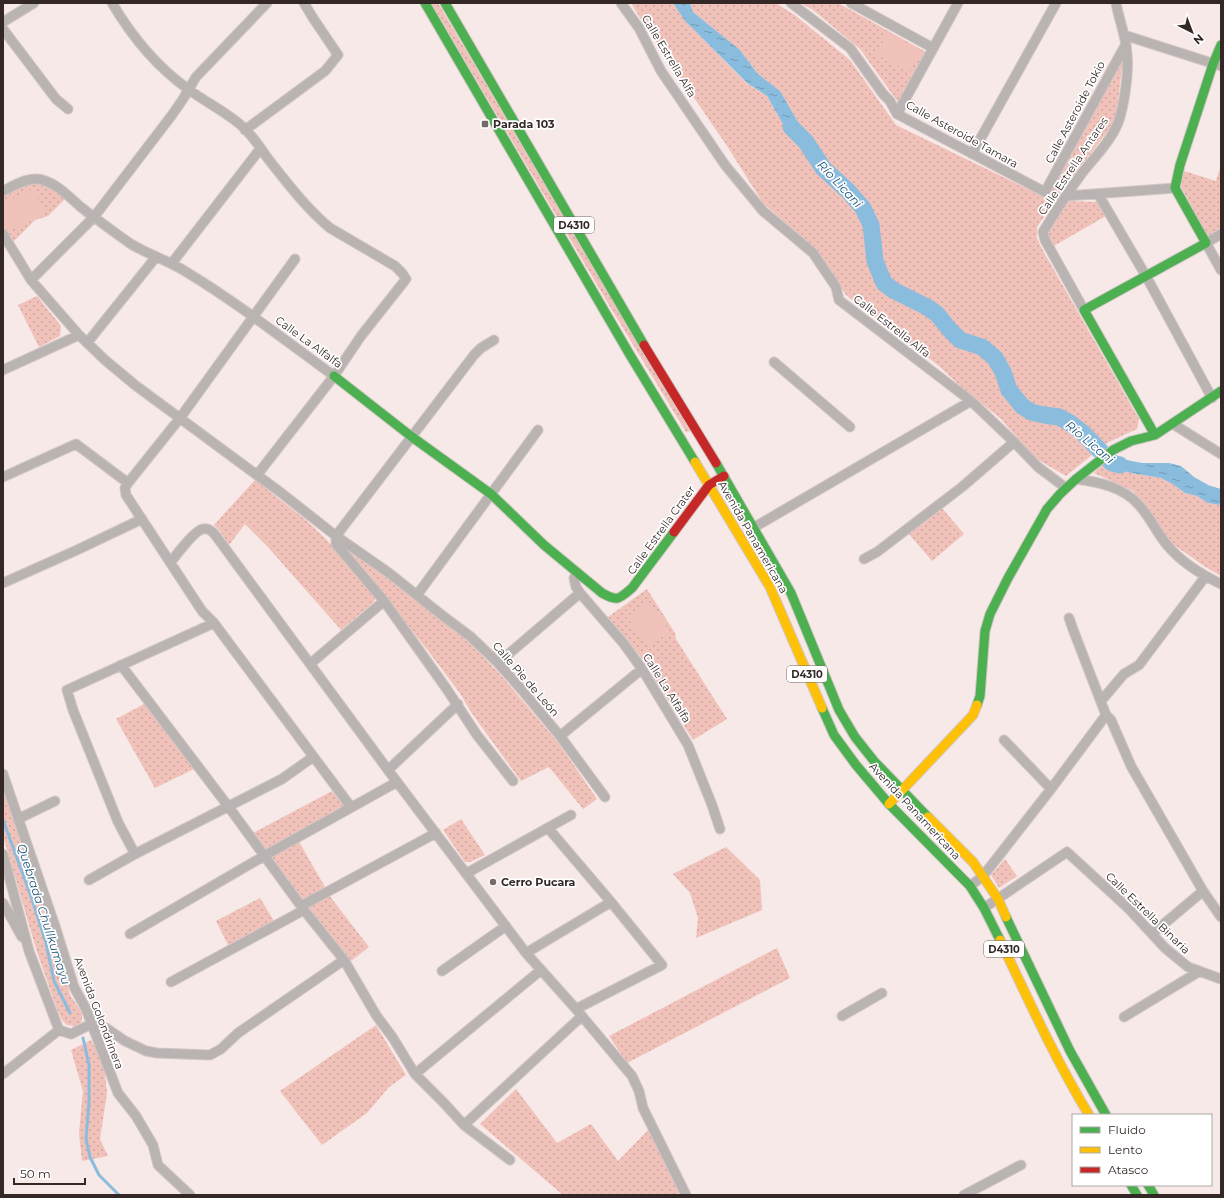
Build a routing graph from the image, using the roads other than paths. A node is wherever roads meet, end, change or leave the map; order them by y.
1 (34, 3) edge
2 (112, 3) edge
3 (267, 3) edge
4 (304, 3) edge
5 (425, 3) edge
6 (445, 3) edge
7 (621, 3) edge
8 (791, 3) edge
9 (851, 3) edge
10 (958, 3) edge
11 (1056, 3) edge
12 (1116, 3) edge
13 (862, 6) edge
14 (3, 22) edge
15 (3, 29) edge
16 (1125, 40) junction
17 (1221, 45) edge
18 (933, 48) junction
19 (1217, 65) edge
20 (188, 90) junction
21 (68, 109) dead end
22 (898, 114) junction
23 (245, 130) junction
24 (260, 148) junction
25 (972, 154) junction
26 (1175, 188) junction
27 (3, 191) edge
28 (1045, 192) joint
29 (1098, 194) junction
30 (1066, 196) junction
31 (94, 217) junction
32 (3, 234) edge
33 (1221, 234) edge
34 (1206, 243) junction
35 (156, 257) junction
36 (295, 259) dead end
37 (172, 263) junction
38 (1221, 270) edge
39 (1146, 276) junction
40 (31, 280) junction
41 (1084, 310) junction
42 (253, 317) junction
43 (79, 335) junction
44 (494, 340) dead end
45 (87, 342) junction
46 (774, 362) dead end
47 (3, 370) edge
48 (334, 376) junction
49 (1221, 391) edge
50 (1212, 398) junction
51 (971, 401) junction
52 (180, 418) junction
53 (1173, 424) junction
54 (850, 427) dead end
55 (538, 430) dead end
56 (1155, 435) junction
57 (412, 437) junction
58 (704, 442) junction
59 (1014, 442) junction
60 (689, 452) junction
61 (1221, 454) edge
62 (257, 476) junction
63 (724, 476) junction
64 (3, 477) edge
65 (1076, 479) junction
66 (128, 483) junction
67 (709, 485) junction
68 (1066, 488) junction
69 (491, 494) junction
70 (142, 519) junction
71 (753, 528) junction
72 (336, 536) junction
73 (864, 559) dead end
74 (171, 562) junction
75 (577, 573) junction
76 (1205, 577) junction
77 (3, 583) edge
78 (1221, 584) edge
79 (580, 593) junction
80 (417, 595) junction
81 (618, 599) joint
82 (384, 600) junction
83 (1069, 618) dead end
84 (214, 623) junction
85 (498, 663) junction
86 (310, 664) junction
87 (121, 665) junction
88 (642, 669) junction
89 (1101, 701) junction
90 (458, 704) junction
91 (1106, 715) junction
92 (560, 736) junction
93 (1004, 740) dead end
94 (313, 758) junction
95 (388, 770) junction
96 (3, 774) edge
97 (513, 781) dead end
98 (397, 782) junction
99 (1051, 789) junction
100 (902, 791) junction
101 (604, 797) dead end
102 (55, 801) dead end
103 (889, 804) junction
104 (228, 806) junction
105 (351, 807) junction
106 (571, 815) dead end
107 (18, 818) junction
108 (548, 828) junction
109 (720, 829) dead end
110 (436, 833) junction
111 (3, 854) edge
112 (135, 854) junction
113 (264, 856) junction
114 (467, 873) junction
115 (983, 876) junction
116 (89, 880) dead end
117 (970, 886) junction
118 (1203, 891) junction
119 (998, 899) junction
120 (611, 902) junction
121 (3, 903) edge
122 (303, 908) junction
123 (984, 908) junction
124 (1221, 917) edge
125 (506, 926) junction
126 (130, 934) dead end
127 (1152, 934) junction
128 (29, 951) junction
129 (526, 953) junction
130 (344, 960) junction
131 (541, 970) junction
132 (442, 971) dead end
133 (1200, 971) junction
134 (1221, 979) edge
135 (171, 982) dead end
136 (882, 994) dead end
137 (576, 1009) junction
138 (582, 1016) junction
139 (842, 1016) dead end
140 (1124, 1017) dead end
141 (91, 1024) junction
142 (59, 1030) junction
143 (3, 1074) edge
144 (415, 1074) junction
145 (1088, 1114) edge
146 (1105, 1114) edge
147 (464, 1126) junction
148 (510, 1160) dead end
149 (1021, 1165) dead end
150 (1132, 1186) edge
151 (1149, 1186) edge
152 (190, 1195) edge
153 (686, 1195) edge
154 (964, 1195) edge
155 (1137, 1195) edge
156 (1154, 1195) edge

1 - 14 street
2 - 20 street
3 - 20 street
4 - 23 street
5 - 60 main road, Avenida Panamericana / D4310
6 - 58 main road, Avenida Panamericana / D4310
7 - 51 street, Calle Estrella Alfa
8 - 22 street, Calle Asteroide Tamara
9 - 13 street
10 - 18 street
11 - 25 street
12 - 16 street, Calle Estrella Antares
13 - 18 street
15 - 21 street
16 - 19 street
16 - 28 street, Calle Asteroide Tokio
16 - 30 street, Calle Estrella Antares
17 - 19 main road
18 - 22 street
19 - 26 main road
20 - 23 street
20 - 31 street
22 - 25 street, Calle Asteroide Tamara
23 - 24 street
24 - 37 street
24 - 48 street
25 - 28 street, Calle Asteroide Tamara
26 - 29 street
26 - 34 main road
27 - 31 street, Calle La Alfalfa
29 - 30 street
29 - 39 street
30 - 41 street, Calle Estrella Antares
31 - 35 street, Calle La Alfalfa
31 - 40 street
32 - 40 street, Calle Pie de León
33 - 34 street
34 - 38 street
34 - 39 main road
35 - 37 street, Calle La Alfalfa
35 - 45 street
36 - 42 street
37 - 42 street, Calle La Alfalfa
39 - 41 main road
39 - 50 street
40 - 43 street, Calle Pie de León
41 - 56 main road, Calle Estrella Antares
42 - 48 street, Calle La Alfalfa
42 - 52 street
43 - 45 street, Calle Pie de León
43 - 47 street
44 - 57 street
45 - 52 street, Calle Pie de León
46 - 54 street
48 - 57 main road, Calle La Alfalfa
48 - 62 street
49 - 50 main road
50 - 53 main road
51 - 59 street, Calle Estrella Alfa
51 - 71 street
52 - 62 street, Calle Pie de León
52 - 66 street
53 - 56 main road
53 - 61 street
55 - 69 street
56 - 65 main road
57 - 69 main road, Calle La Alfalfa
57 - 72 street
58 - 60 street
58 - 63 main road, Avenida Panamericana / D4310
59 - 68 street, Calle Estrella Alfa
59 - 73 street
60 - 67 main road, Avenida Panamericana / D4310
62 - 72 street, Calle Pie de León
63 - 67 main road, Calle Estrella Crater
63 - 71 main road, Avenida Panamericana / D4310
64 - 66 street
65 - 68 main road
65 - 76 street
66 - 70 street
67 - 81 main road, Calle Estrella Crater
67 - 103 main road, Avenida Panamericana / D4310
68 - 100 main road
69 - 75 main road, Calle La Alfalfa
69 - 80 street
70 - 74 street
70 - 77 street
71 - 100 main road, Avenida Panamericana / D4310
72 - 80 street, Calle Pie de León
72 - 82 street
74 - 84 street
74 - 86 street
75 - 79 street, Calle La Alfalfa
75 - 81 main road, Calle La Alfalfa
76 - 78 street
76 - 89 street
79 - 85 street
79 - 88 street, Calle La Alfalfa
80 - 85 street, Calle Pie de León
82 - 86 street
82 - 90 street
83 - 89 street
84 - 87 street
84 - 94 street
85 - 92 street, Calle Pie de León
86 - 95 street
87 - 104 street
87 - 112 street
88 - 92 street
88 - 109 street, Calle La Alfalfa
89 - 91 street
90 - 95 street
90 - 97 street
91 - 99 street
91 - 118 street
92 - 101 street, Calle Pie de León
93 - 99 street
94 - 104 street
94 - 105 street
95 - 98 street
96 - 107 street, Avenida Golondrinera
98 - 105 street
98 - 110 street
99 - 115 street
100 - 103 main road
100 - 115 main road, Avenida Panamericana / D4310
102 - 107 street
103 - 117 main road, Avenida Panamericana / D4310
104 - 112 street
104 - 113 street
105 - 113 street
106 - 108 street
107 - 141 street, Avenida Golondrinera
108 - 114 street
108 - 120 street
110 - 114 street
110 - 122 street
111 - 128 street
112 - 116 street
113 - 122 street
113 - 126 street
114 - 125 street
115 - 117 street
115 - 119 main road, Avenida Panamericana / D4310
117 - 123 main road, Avenida Panamericana / D4310
118 - 124 street
118 - 127 street
119 - 123 street
119 - 127 street, Calle Estrella Binaria
119 - 146 main road, Avenida Panamericana / D4310
120 - 129 street
120 - 137 street
121 - 128 street
122 - 130 street
122 - 135 street
123 - 145 main road, Avenida Panamericana / D4310
125 - 129 street
125 - 132 street
127 - 133 street, Calle Estrella Binaria
128 - 142 street
129 - 131 street
130 - 141 street
130 - 144 street
131 - 137 street
131 - 144 street
133 - 134 street, Calle Estrella Binaria
133 - 140 street
136 - 139 street
137 - 138 street
138 - 147 street
138 - 153 street
141 - 142 street
141 - 152 street, Avenida Golondrinera
142 - 143 street
144 - 147 street
147 - 148 street
149 - 154 street
150 - 155 main road
151 - 156 main road

